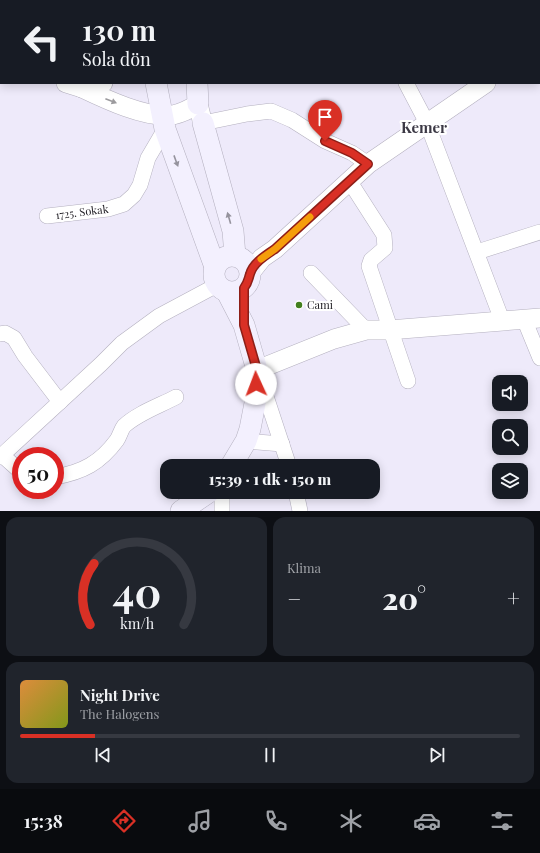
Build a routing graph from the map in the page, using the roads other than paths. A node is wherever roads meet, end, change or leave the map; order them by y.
1 (93, 84) edge
2 (156, 84) edge
3 (197, 84) edge
4 (407, 84) edge
5 (485, 84) edge
6 (74, 86) edge
7 (201, 114) junction
8 (163, 122) junction
9 (428, 123) junction
10 (368, 164) junction
11 (350, 182) junction
12 (47, 216) dead end
13 (540, 232) edge
14 (477, 252) junction
15 (236, 272) junction
16 (311, 273) dead end
17 (532, 318) edge
18 (502, 320) junction
19 (366, 330) junction
20 (390, 330) junction
21 (0, 334) edge
22 (540, 358) edge
23 (257, 370) junction
24 (408, 381) dead end
25 (176, 397) dead end
26 (60, 402) junction
27 (246, 441) junction
28 (282, 444) junction
29 (3, 451) edge
30 (235, 459) edge
31 (287, 459) edge
32 (12, 462) edge
33 (64, 475) edge
34 (198, 499) edge
35 (222, 499) edge
36 (297, 499) edge
37 (181, 511) edge
38 (222, 511) edge
39 (300, 511) edge

1 - 6 street
2 - 8 main road
3 - 7 main road
4 - 9 street
5 - 9 street
6 -> 8 street
7 - 8 street
7 - 10 street
15 -> 7 main road
8 - 12 street, 1725. Sokak
8 -> 15 main road
9 - 10 street
9 - 14 street
10 - 11 street
11 - 15 street
11 - 20 street
13 - 14 street
14 - 18 street
15 - 23 main road
15 - 26 street
16 - 19 street
17 - 18 street
17 - 22 street
18 - 20 street
19 - 20 street
19 - 23 street
20 - 24 street
21 - 26 street
23 - 27 main road
23 - 28 street
25 - 33 street
26 - 29 street
27 - 28 street
27 - 30 main road
28 - 31 street
29 - 32 street
34 - 37 main road
35 - 38 street
36 - 39 street

